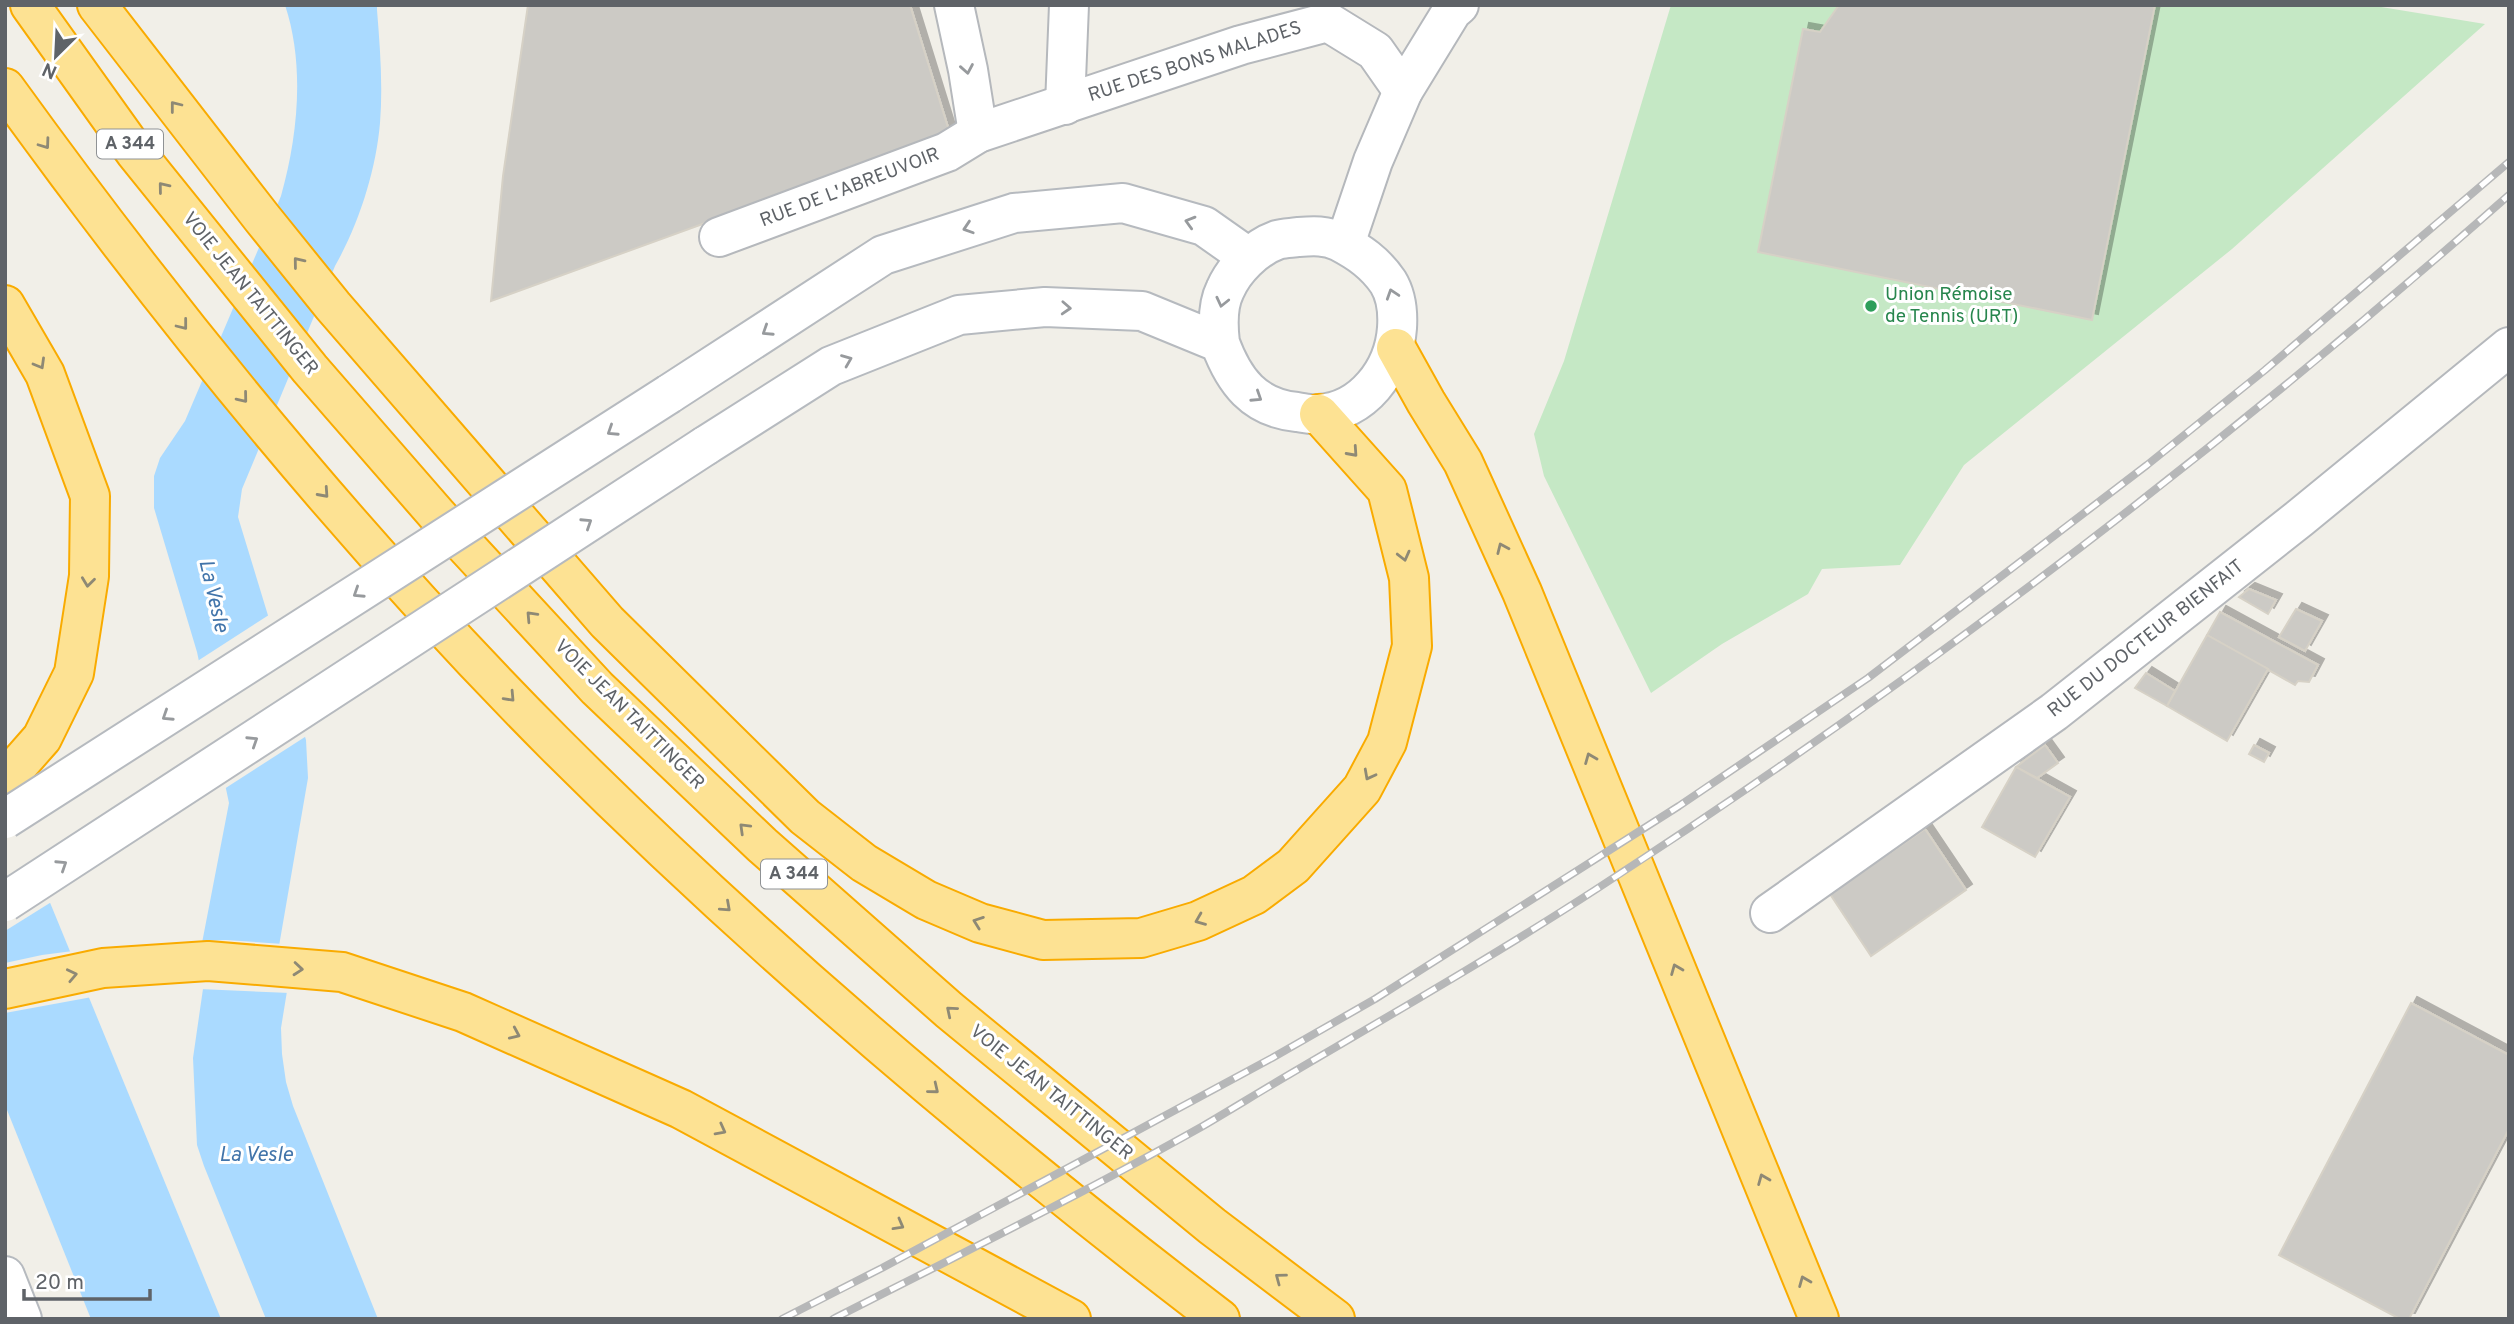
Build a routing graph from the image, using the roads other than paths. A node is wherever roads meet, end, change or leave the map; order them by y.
1 (30, 5) edge
2 (97, 5) edge
3 (954, 5) edge
4 (1069, 5) edge
5 (1459, 5) edge
6 (5, 89) edge
7 (1403, 91) junction
8 (1065, 104) junction
9 (978, 133) junction
10 (719, 237) dead end
11 (1345, 244) junction
12 (1248, 257) junction
13 (5, 305) edge
14 (1220, 343) junction
15 (2509, 347) edge
16 (1396, 348) junction
17 (1319, 414) junction
18 (5, 779) edge
19 (5, 819) edge
20 (5, 902) edge
21 (1770, 913) dead end
22 (5, 989) edge
23 (5, 1276) edge
24 (22, 1319) edge
25 (1071, 1319) edge
26 (1220, 1319) edge
27 (1335, 1319) edge
28 (1819, 1319) edge

27 -> 1 highway, VOIE JEAN TAITTINGER / A 344
17 -> 2 highway
3 -> 9 main road
4 - 8 main road
5 - 7 main road
6 -> 26 highway
7 - 8 main road, RUE DES BONS MALADES
7 - 11 main road
8 - 9 main road, RUE DE L'ABREUVOIR
9 - 10 main road, RUE DE L'ABREUVOIR
11 - 12 main road
16 -> 11 main road
12 -> 14 main road
12 -> 19 main road, bridge
13 -> 18 highway
14 -> 17 main road
20 -> 14 main road, bridge
15 - 21 main road, RUE DU DOCTEUR BIENFAIT
16 - 17 main road
28 -> 16 highway
22 -> 25 highway
23 - 24 main road

